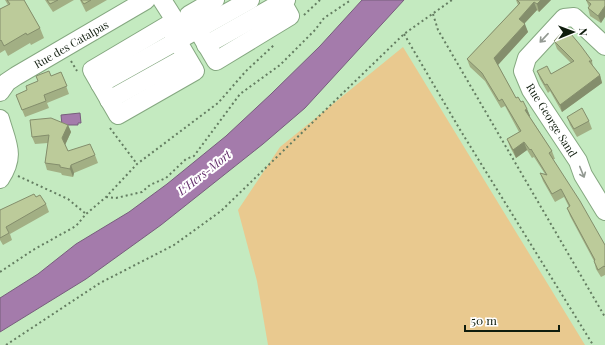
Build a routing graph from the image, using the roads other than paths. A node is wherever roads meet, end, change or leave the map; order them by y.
1 (146, 0) edge
2 (162, 0) edge
3 (215, 0) edge
4 (283, 1) edge
5 (245, 13) edge
6 (190, 42) junction
7 (605, 46) edge
8 (130, 47) junction
9 (139, 63) junction
10 (93, 76) junction
11 (152, 86) junction
12 (0, 92) edge
13 (0, 119) edge
14 (3, 175) edge
15 (605, 212) edge

1 - 12 street, Rue des Catalpas
2 - 6 street
3 - 6 street
4 - 5 street
5 - 6 street
6 - 8 street
6 - 9 street
6 - 11 street
7 -> 15 street, Rue George Sand
8 - 9 street
8 - 10 street
9 - 10 street
9 - 11 street
10 - 11 street
13 - 14 street

